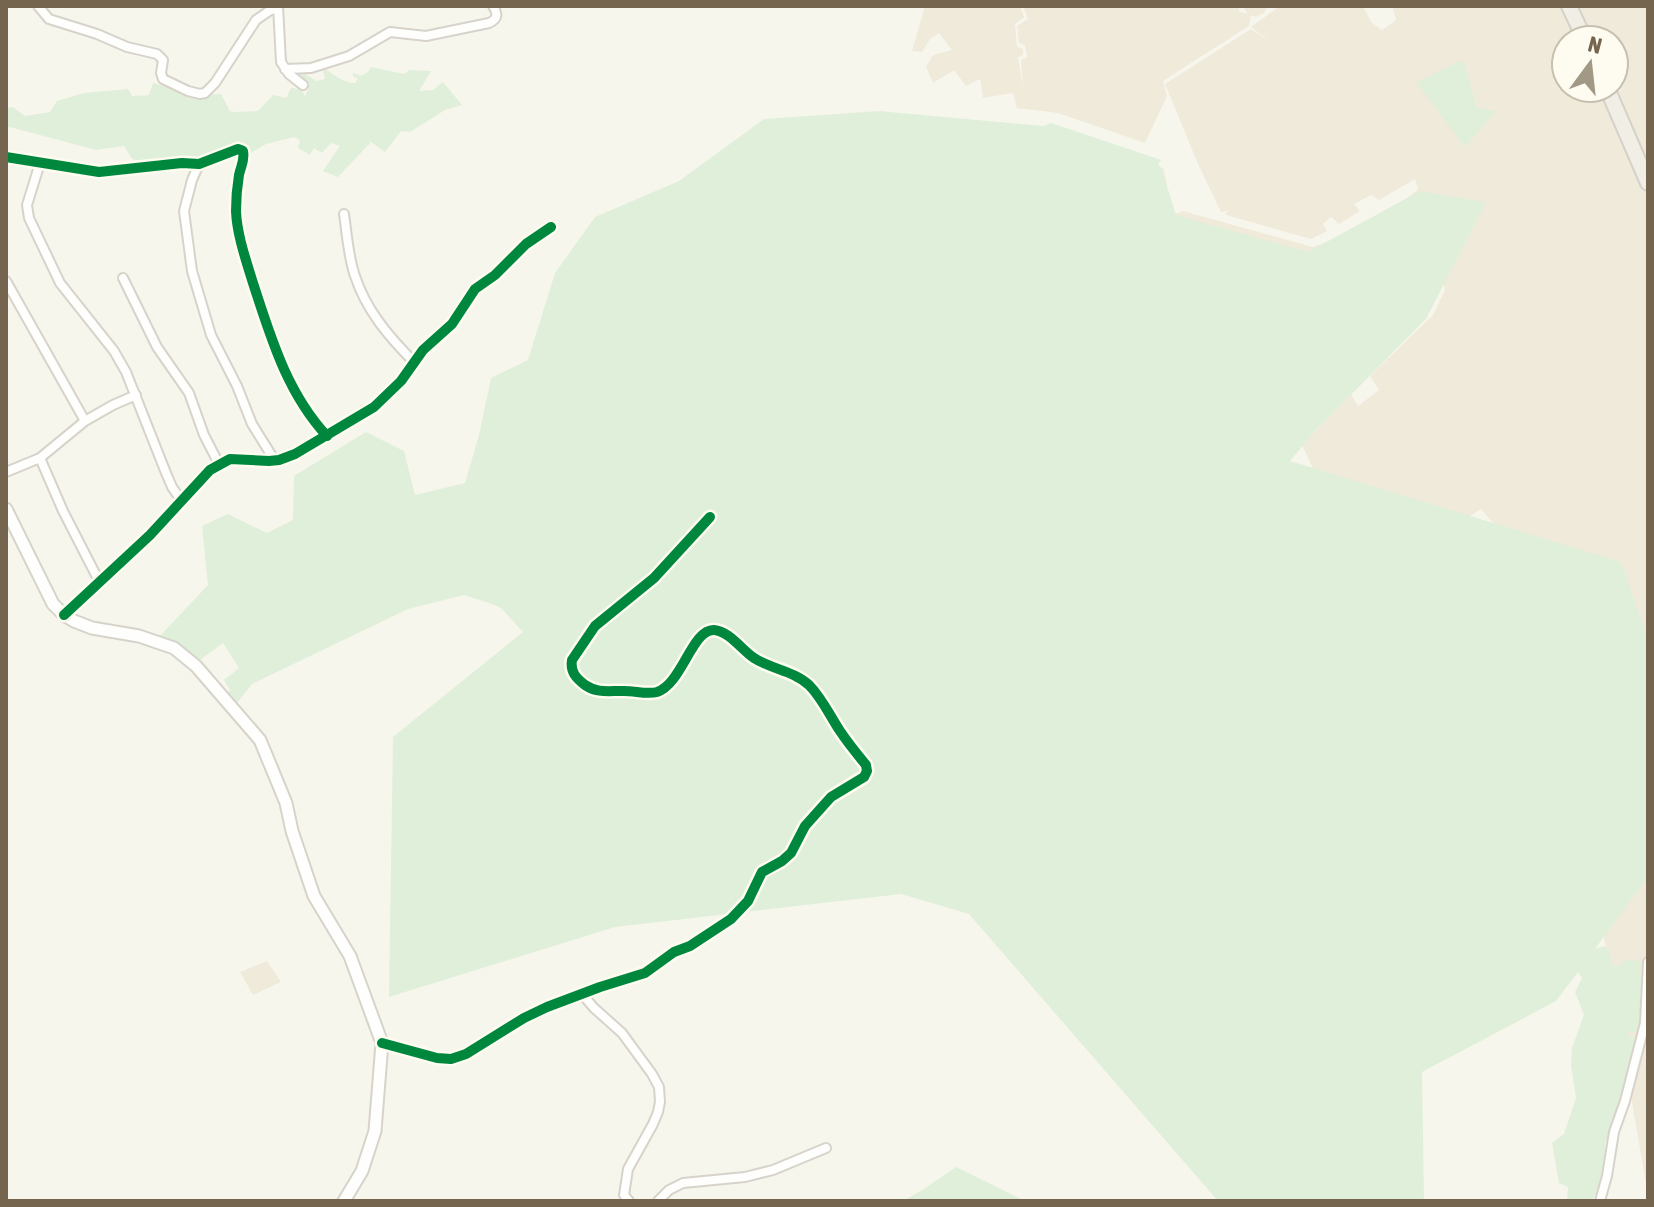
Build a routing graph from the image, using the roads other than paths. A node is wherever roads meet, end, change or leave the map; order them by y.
1 (38, 6) edge
2 (493, 6) edge
3 (278, 7) edge
4 (285, 69) junction
5 (303, 85) dead end
6 (1614, 104) edge
7 (6, 157) edge
8 (40, 163) junction
9 (199, 164) junction
10 (1648, 183) edge
11 (344, 214) dead end
12 (551, 227) dead end
13 (123, 278) dead end
14 (6, 281) edge
15 (414, 362) junction
16 (136, 395) junction
17 (85, 421) junction
18 (327, 436) junction
19 (40, 458) junction
20 (275, 461) junction
21 (219, 464) junction
22 (6, 472) edge
23 (181, 500) junction
24 (6, 509) edge
25 (710, 517) dead end
26 (100, 583) junction
27 (64, 615) junction
28 (1648, 962) edge
29 (582, 994) junction
30 (382, 1043) junction
31 (826, 1148) dead end
32 (344, 1201) edge
33 (629, 1201) edge
34 (658, 1201) edge
35 (1600, 1201) edge

1 - 3 street
2 - 4 street
3 - 4 street
4 - 5 street
6 - 10 highway
7 - 8 street
8 - 9 street
8 - 16 street
9 - 18 street
9 - 20 street
11 - 15 street
12 - 15 street
13 - 21 street
14 - 17 street
15 - 18 street
16 - 17 street
16 - 23 street
17 - 19 street
18 - 20 street
19 - 22 street
19 - 26 street
20 - 21 street
21 - 23 street
23 - 26 street
24 - 27 main road
25 - 29 street
26 - 27 street
27 - 30 main road
28 - 35 street
29 - 30 street
29 - 33 street
30 - 32 main road
31 - 34 street

